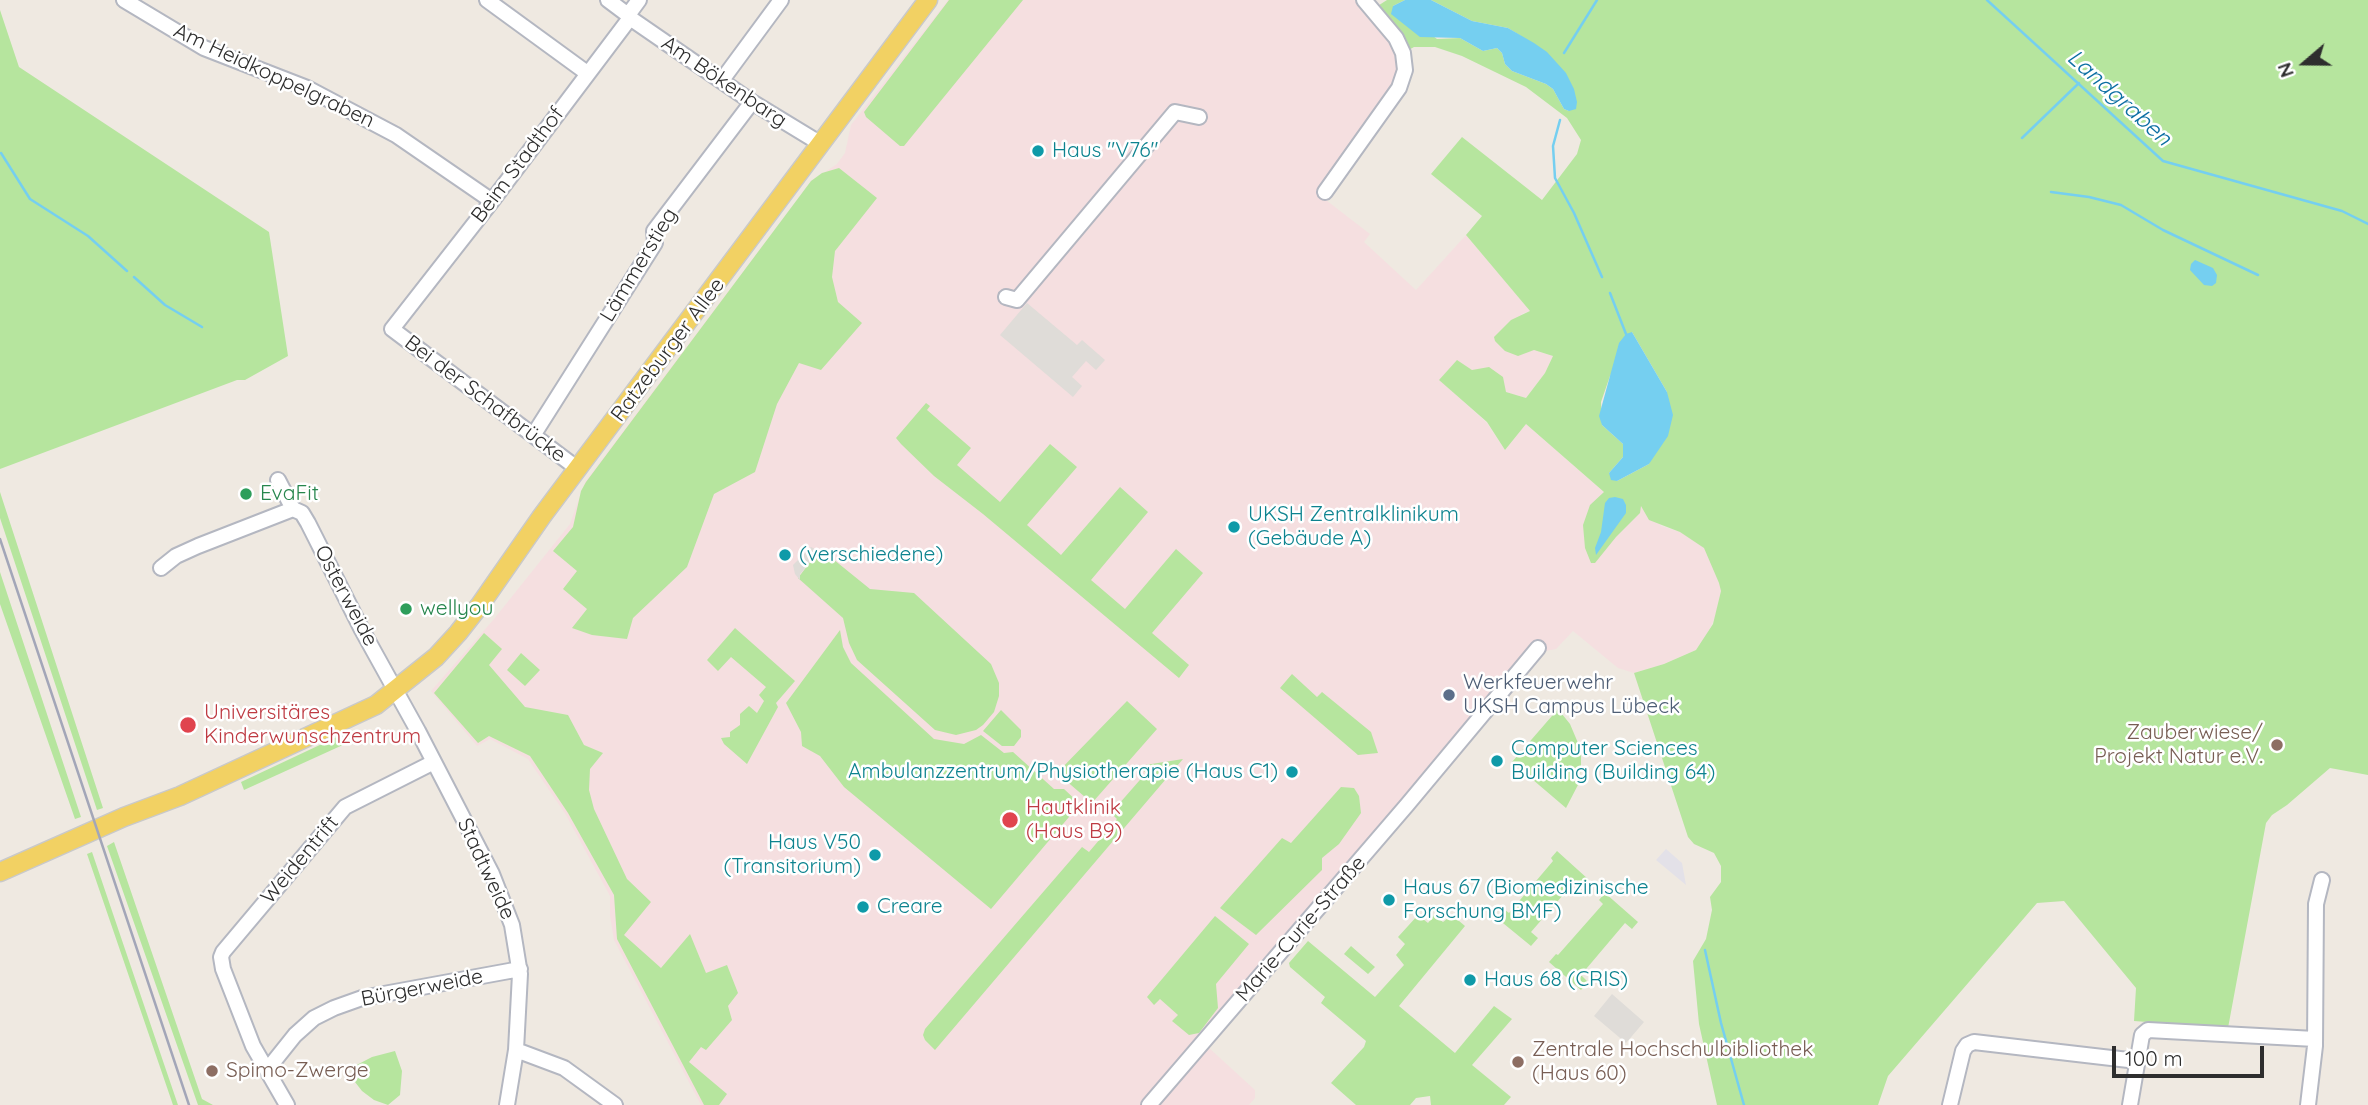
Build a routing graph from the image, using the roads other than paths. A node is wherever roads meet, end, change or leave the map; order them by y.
1 (124, 0) edge
2 (487, 0) edge
3 (608, 0) edge
4 (639, 0) edge
5 (781, 0) edge
6 (928, 0) edge
7 (1364, 0) edge
8 (629, 16) junction
9 (587, 73) junction
10 (722, 80) junction
11 (752, 102) junction
12 (1199, 117) dead end
13 (821, 144) junction
14 (1325, 192) dead end
15 (492, 201) junction
16 (1006, 297) dead end
17 (392, 329) joint
18 (534, 434) junction
19 (578, 469) junction
20 (278, 480) dead end
21 (293, 509) junction
22 (161, 568) dead end
23 (1538, 648) dead end
24 (395, 689) junction
25 (434, 762) junction
26 (0, 872) edge
27 (2322, 880) dead end
28 (520, 970) junction
29 (2315, 1039) junction
30 (516, 1050) junction
31 (2137, 1061) junction
32 (267, 1070) junction
33 (287, 1105) edge
34 (507, 1105) edge
35 (615, 1105) edge
36 (1149, 1105) edge
37 (1950, 1105) edge
38 (2130, 1105) edge
39 (2308, 1105) edge

1 - 15 street, Am Heidkoppelgraben
2 - 9 street
3 - 8 street, Am Bökenbarg
4 - 8 street, Beim Stadthof
5 - 10 street
6 - 13 main road, Ratzeburger Allee
7 - 14 street
8 - 9 street, Beim Stadthof
8 - 10 street, Am Bökenbarg
9 - 15 street, Beim Stadthof
10 - 11 street, Am Bökenbarg
11 - 13 street, Am Bökenbarg
11 - 18 street, Lämmerstieg
12 - 16 street
13 - 19 main road, Ratzeburger Allee
15 - 17 street, Beim Stadthof
17 - 18 street, Bei der Schafbrücke
18 - 19 street, Bei der Schafbrücke
19 - 24 main road, Ratzeburger Allee
20 - 21 street, Osterweide
21 - 22 street
21 - 24 street, Osterweide
23 - 36 street, Marie-Curie-Straße
24 - 25 street, Stadtweide
24 - 26 main road, Ratzeburger Allee
25 - 28 street, Stadtweide
25 - 32 street, Weidentrift
27 - 29 street
28 - 30 street, Stadtweide
28 - 32 street, Bürgerweide
29 - 31 street
29 - 39 street
30 - 34 street, Stadtweide
30 - 35 street
31 - 37 street
31 - 38 street
32 - 33 street

